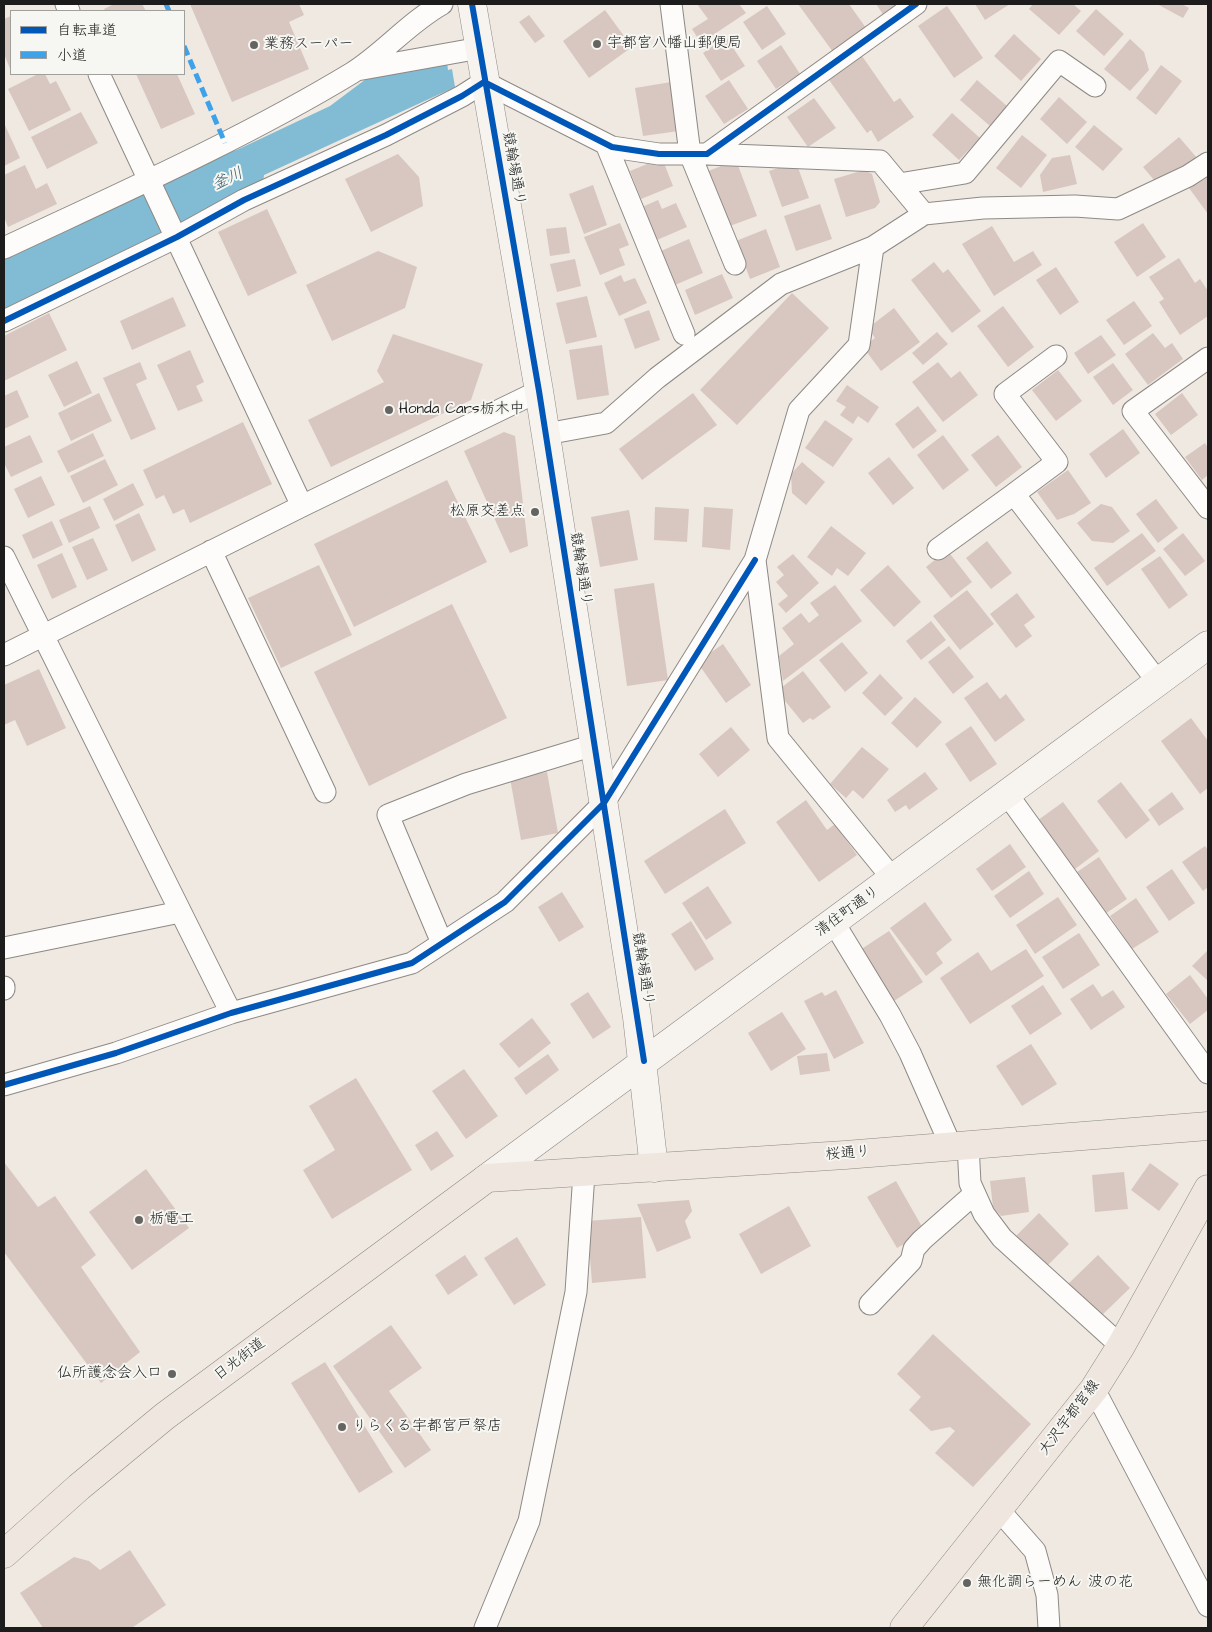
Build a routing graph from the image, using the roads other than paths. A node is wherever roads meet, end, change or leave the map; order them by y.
1 (442, 4) edge
2 (472, 4) edge
3 (671, 4) edge
4 (916, 4) edge
5 (480, 48) junction
6 (354, 71) junction
7 (99, 75) edge
8 (484, 82) junction
9 (1095, 86) dead end
10 (606, 144) junction
11 (698, 154) junction
12 (1208, 163) edge
13 (152, 184) junction
14 (899, 184) junction
15 (924, 214) junction
16 (174, 232) junction
17 (873, 247) junction
18 (4, 248) edge
19 (735, 264) dead end
20 (4, 321) edge
21 (684, 334) dead end
22 (1056, 356) dead end
23 (1208, 358) edge
24 (539, 391) junction
25 (546, 434) junction
26 (1014, 494) junction
27 (302, 506) junction
28 (1208, 508) edge
29 (938, 549) dead end
30 (211, 551) junction
31 (4, 557) edge
32 (755, 560) junction
33 (42, 636) junction
34 (1208, 645) edge
35 (4, 655) edge
36 (1158, 682) junction
37 (594, 745) junction
38 (325, 792) dead end
39 (1007, 794) junction
40 (604, 803) junction
41 (893, 879) junction
42 (180, 912) junction
43 (834, 923) junction
44 (442, 943) junction
45 (4, 948) edge
46 (231, 1013) junction
47 (644, 1062) junction
48 (1208, 1073) edge
49 (4, 1085) edge
50 (1208, 1126) edge
51 (960, 1146) junction
52 (654, 1168) junction
53 (584, 1173) junction
54 (486, 1178) junction
55 (1208, 1189) edge
56 (973, 1195) junction
57 (870, 1304) dead end
58 (1121, 1346) junction
59 (1094, 1389) junction
60 (999, 1510) junction
61 (4, 1554) edge
62 (1208, 1606) edge
63 (485, 1628) edge
64 (904, 1628) edge
65 (1049, 1628) edge

1 - 6 street
2 - 5 street
3 - 11 street
4 - 11 street
5 - 6 street
5 - 8 street, 競輪場通り
6 - 13 street
7 - 13 street
8 - 10 street
8 - 16 street
8 - 24 street, 競輪場通り
9 - 14 street
10 - 11 street
10 - 21 street
11 - 14 street
11 - 19 street
12 - 15 street
13 - 16 street
13 - 18 street
14 - 15 street
15 - 17 street
16 - 20 street
16 - 27 street
17 - 25 street
17 - 32 street
22 - 26 street
23 - 28 street
24 - 25 street, 競輪場通り
24 - 27 street
25 - 37 street, 競輪場通り
26 - 29 street
26 - 36 street
27 - 30 street
30 - 33 street
30 - 38 street
31 - 33 street
32 - 40 street
32 - 41 street
33 - 35 street
33 - 42 street
34 - 36 street, 清住町通り
36 - 39 street, 清住町通り
37 - 40 street, 競輪場通り
37 - 44 street
39 - 41 street, 清住町通り
39 - 48 street
40 - 44 street
40 - 47 street, 競輪場通り
41 - 43 street, 清住町通り
42 - 45 street
42 - 46 street
43 - 47 street, 清住町通り
43 - 51 street
44 - 46 street
46 - 49 street
47 - 52 street, 競輪場通り
47 - 54 street, 清住町通り
50 - 51 main road, 桜通り
51 - 52 main road, 桜通り
51 - 56 street
52 - 53 main road, 桜通り
53 - 54 main road, 桜通り
53 - 63 street
54 - 61 main road, 日光街道
55 - 58 main road, 大沢宇都宮線
56 - 57 street
56 - 58 street
58 - 59 main road, 大沢宇都宮線
59 - 60 main road, 大沢宇都宮線
59 - 62 street
60 - 64 main road, 大沢宇都宮線
60 - 65 street

